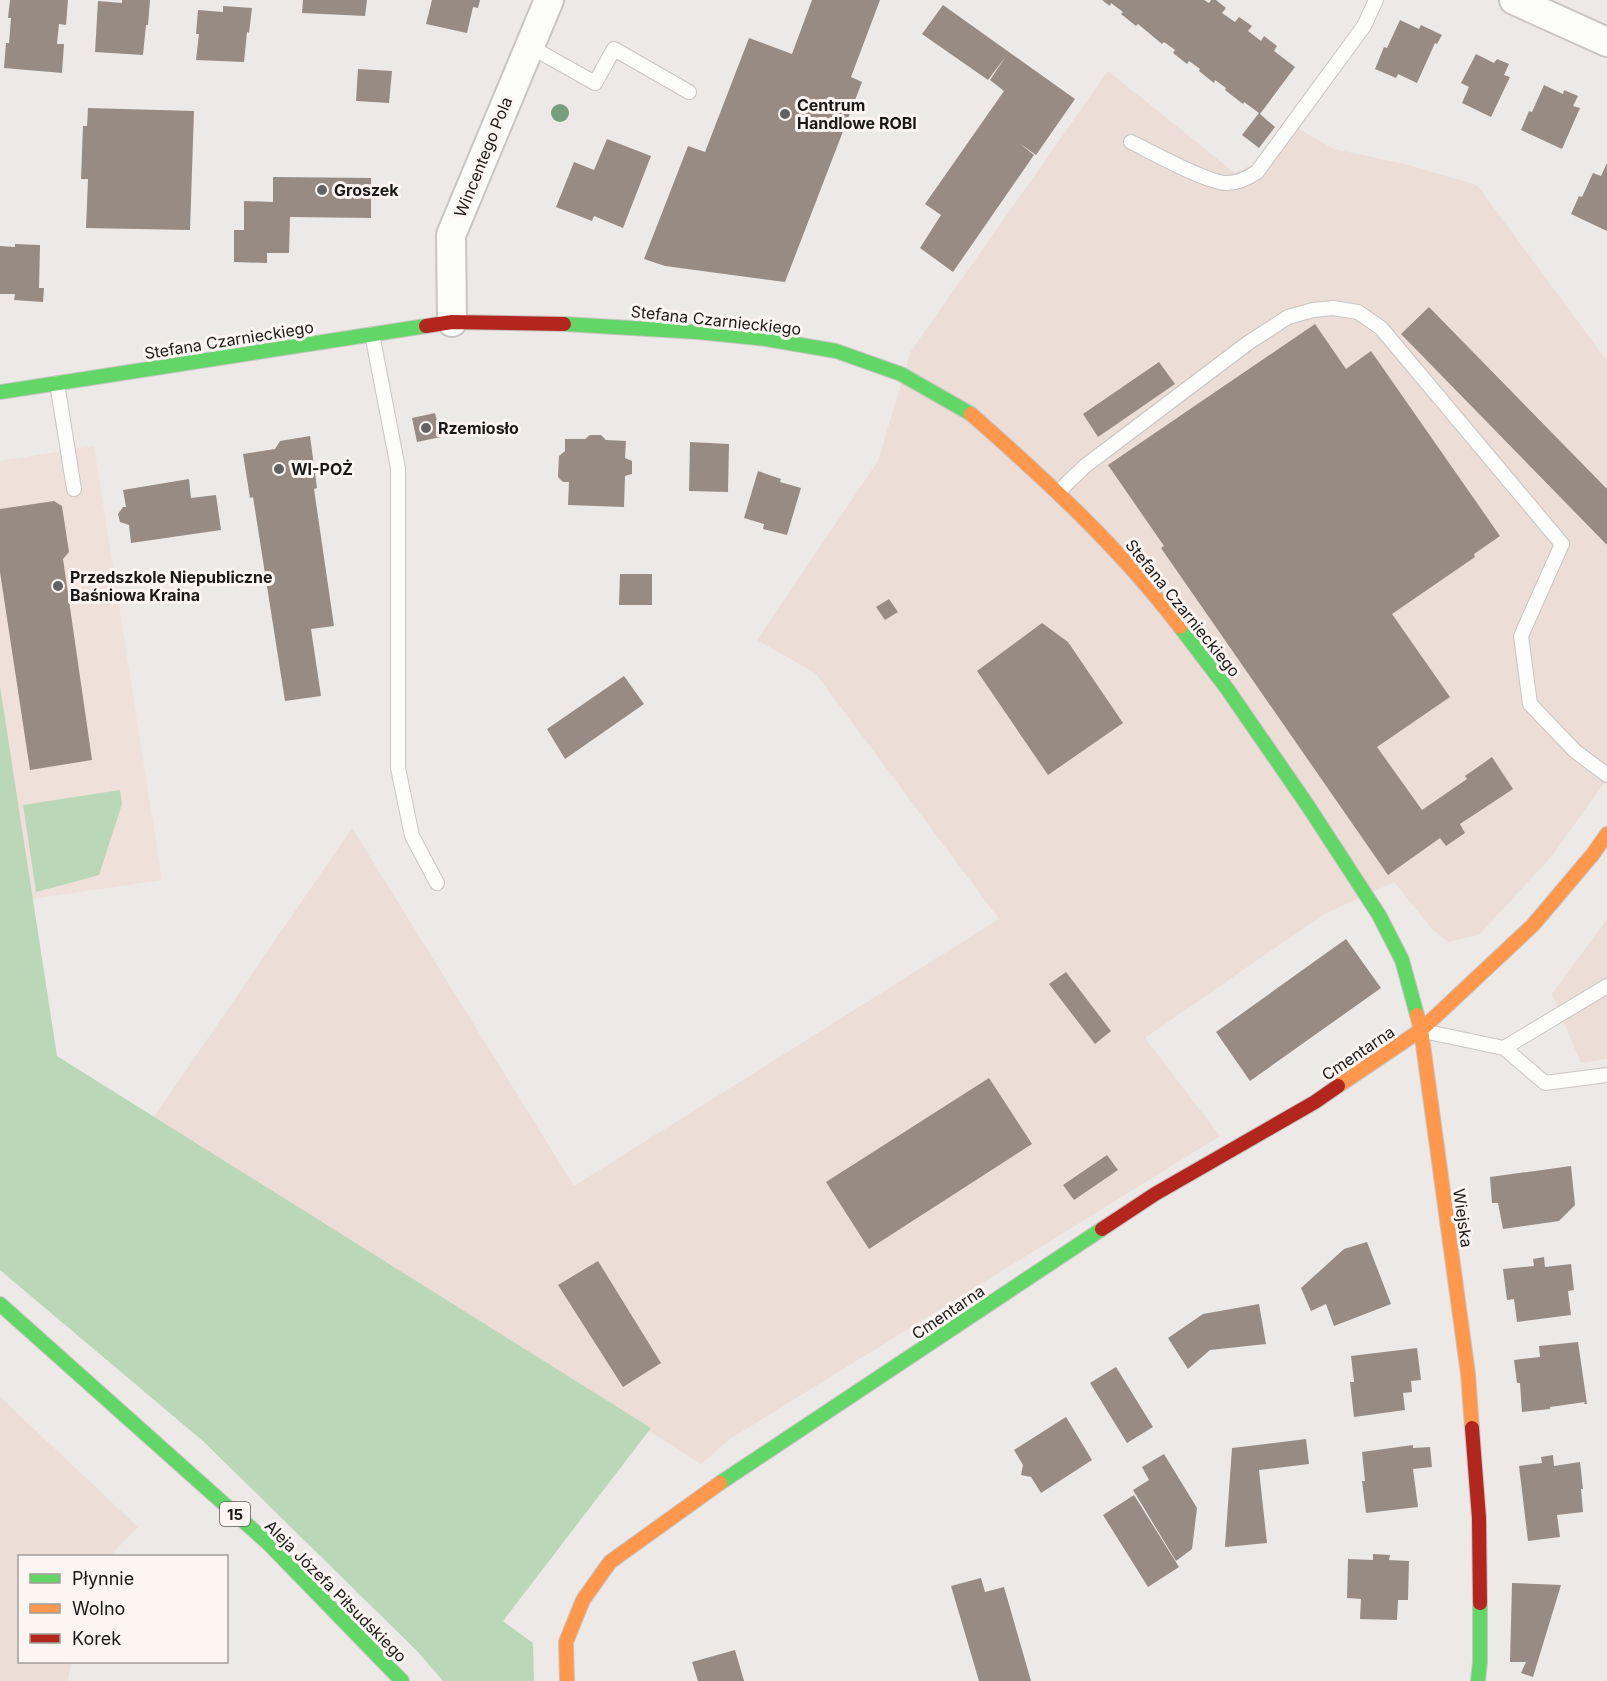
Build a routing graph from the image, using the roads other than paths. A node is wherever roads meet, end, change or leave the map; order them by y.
1 (549, 0) edge
2 (1376, 0) edge
3 (1514, 0) edge
4 (1607, 42) edge
5 (530, 46) junction
6 (688, 92) dead end
7 (1131, 142) dead end
8 (452, 322) junction
9 (372, 334) junction
10 (57, 383) junction
11 (0, 392) edge
12 (74, 489) dead end
13 (1058, 492) junction
14 (1607, 775) edge
15 (1607, 834) edge
16 (438, 883) dead end
17 (1607, 986) edge
18 (1421, 1030) junction
19 (1504, 1048) junction
20 (1607, 1074) edge
21 (0, 1304) edge
22 (0, 1320) edge
23 (59, 1357) junction
24 (402, 1681) edge
25 (567, 1681) edge
26 (1478, 1681) edge

1 - 5 street, Wincentego Pola
2 - 7 lane
3 - 4 street
5 - 6 lane
5 - 8 street, Wincentego Pola
8 - 9 street, Stefana Czarnieckiego
8 - 13 street, Stefana Czarnieckiego
9 - 10 street, Stefana Czarnieckiego
9 - 16 lane
10 - 11 street, Stefana Czarnieckiego
10 - 12 lane
13 - 14 lane
13 - 18 street, Stefana Czarnieckiego
15 - 18 street
17 - 19 lane
18 - 19 lane
18 - 25 street, Cmentarna
18 - 26 street, Wiejska
19 - 20 lane
21 - 23 street, Aleja Józefa Piłsudskiego / 15
22 - 23 street, Aleja Józefa Piłsudskiego / 15
23 - 24 street, Aleja Józefa Piłsudskiego / 15

